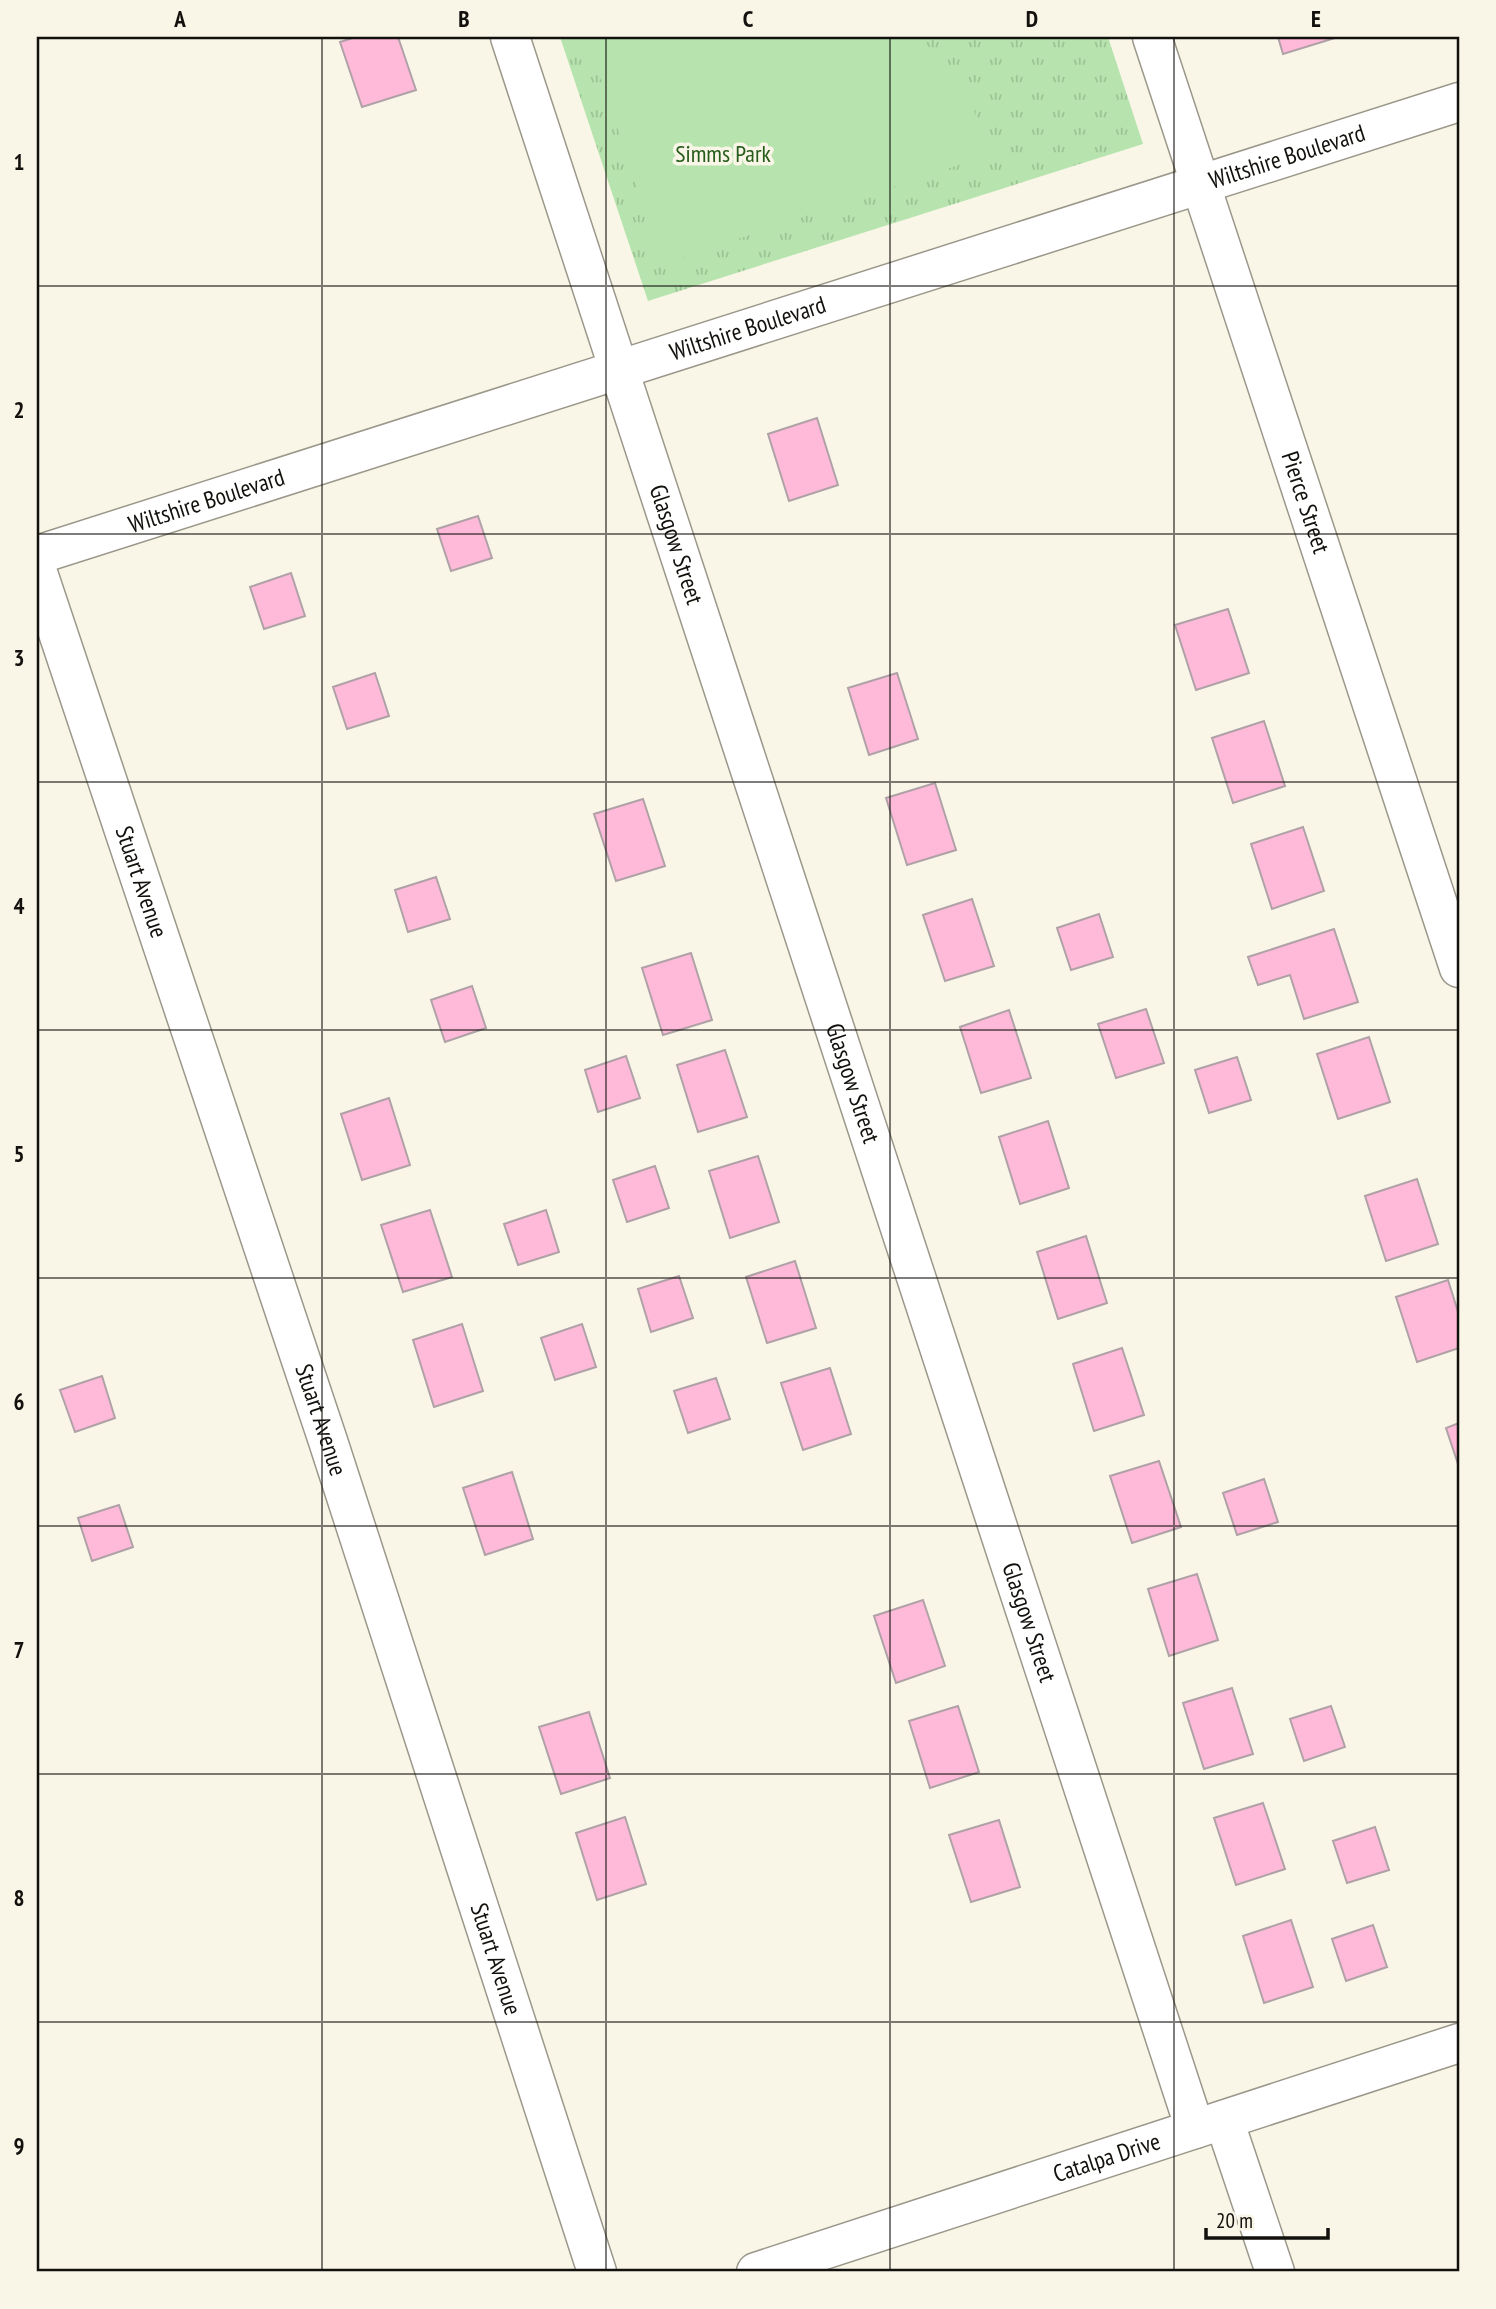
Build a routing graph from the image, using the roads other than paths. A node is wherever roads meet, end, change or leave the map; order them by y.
1 (510, 37) edge
2 (1152, 37) edge
3 (1459, 102) edge
4 (1201, 184) junction
5 (619, 370) junction
6 (37, 555) edge
7 (37, 570) edge
8 (1459, 968) edge
9 (1459, 2043) edge
10 (1210, 2125) junction
11 (597, 2272) edge
12 (756, 2272) edge
13 (1275, 2272) edge

1 - 5 street, Glasgow Street
2 - 4 street, Pierce Street
3 - 4 street, Wiltshire Boulevard
4 - 5 street, Wiltshire Boulevard
4 - 8 street, Pierce Street
5 - 6 street, Wiltshire Boulevard
5 - 10 street, Glasgow Street
7 - 11 street, Stuart Avenue
9 - 10 street, Catalpa Drive
10 - 12 street, Catalpa Drive
10 - 13 street, Glasgow Street

